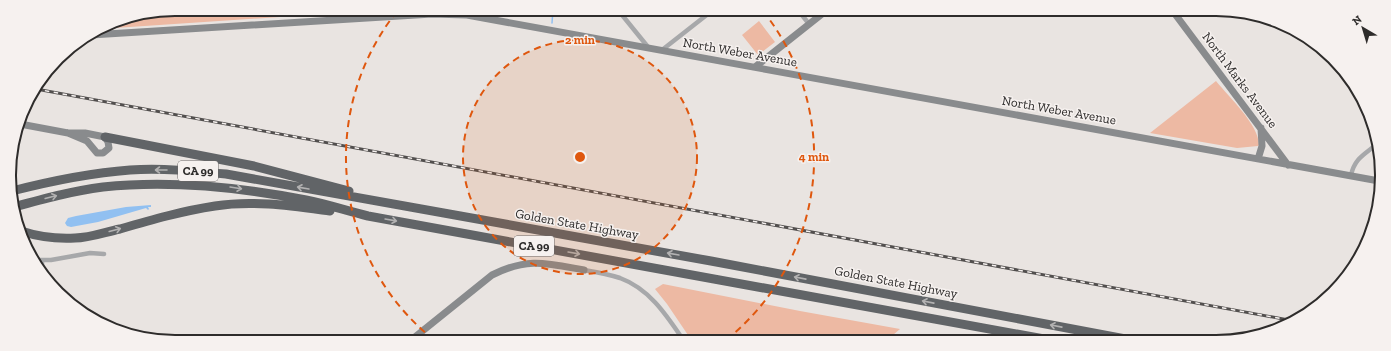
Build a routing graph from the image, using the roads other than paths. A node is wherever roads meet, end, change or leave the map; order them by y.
1 (371, 16) edge
2 (474, 16) edge
3 (623, 16) edge
4 (705, 16) edge
5 (803, 16) edge
6 (819, 16) edge
7 (1176, 16) edge
8 (809, 24) junction
9 (101, 34) edge
10 (648, 48) junction
11 (662, 50) junction
12 (755, 67) junction
13 (24, 125) edge
14 (1260, 128) junction
15 (68, 133) junction
16 (105, 137) junction
17 (1373, 148) edge
18 (1258, 159) junction
19 (1288, 165) junction
20 (1351, 176) junction
21 (1375, 180) edge
22 (16, 190) edge
23 (383, 203) junction
24 (19, 206) edge
25 (368, 216) junction
26 (26, 232) edge
27 (104, 254) dead end
28 (42, 260) edge
29 (584, 270) joint
30 (422, 335) edge
31 (680, 335) edge
32 (1022, 335) edge
33 (1104, 335) edge

1 - 9 main road, North Weber Avenue
2 - 10 main road, North Weber Avenue
3 - 10 street
4 - 11 street
5 - 8 street
6 - 8 main road
7 - 14 main road, North Marks Avenue
8 - 12 main road
10 - 11 main road, North Weber Avenue
11 - 12 main road, North Weber Avenue
12 - 18 main road, North Weber Avenue
13 - 15 main road
14 - 18 main road
14 - 19 main road, North Marks Avenue
15 - 16 main road
15 - 16 main road
16 - 23 highway
17 - 20 street
18 - 19 main road, North Weber Avenue
19 - 20 main road, North Weber Avenue
20 - 21 main road, North Weber Avenue
23 -> 22 highway, Golden State Highway / CA 99
33 -> 23 highway, Golden State Highway / CA 99
24 -> 25 highway, CA 99
26 -> 25 highway
25 -> 32 highway, CA 99
27 - 28 street
29 - 30 main road
29 - 31 street

